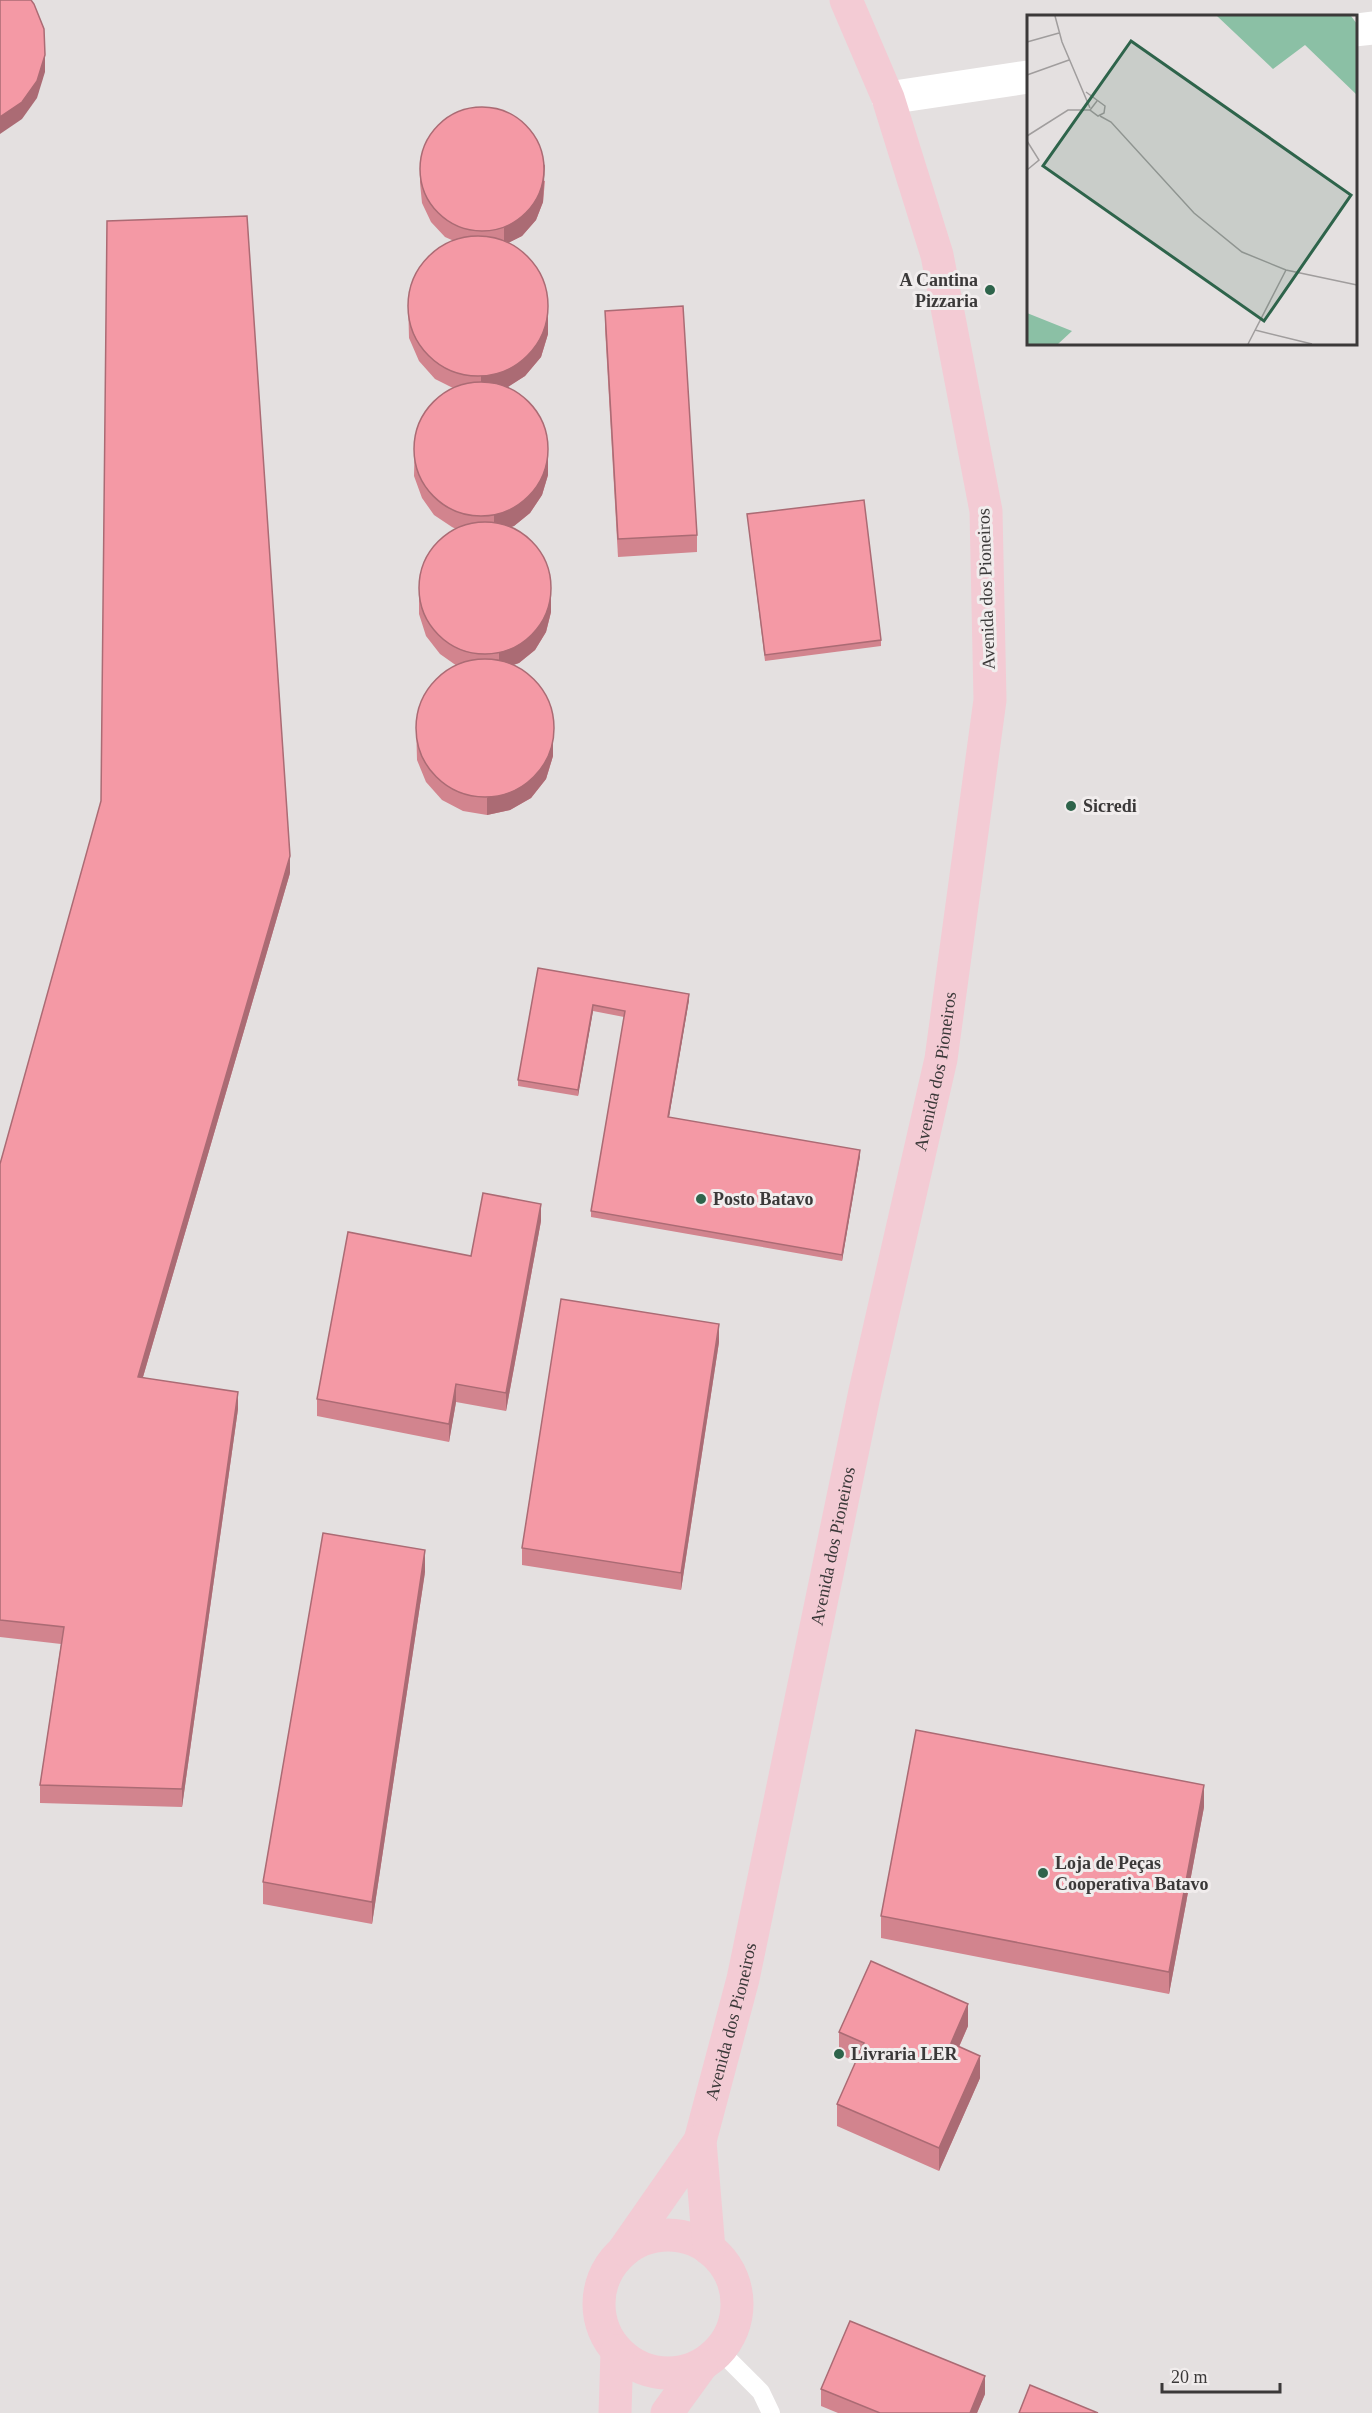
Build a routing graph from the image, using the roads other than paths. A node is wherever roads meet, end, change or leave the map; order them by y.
1 (846, 0) edge
2 (1372, 27) edge
3 (1357, 30) edge
4 (1027, 77) edge
5 (888, 98) junction
6 (700, 2141) junction
7 (709, 2249) junction
8 (624, 2250) junction
9 (617, 2351) junction
10 (711, 2358) junction
11 (615, 2413) edge
12 (667, 2413) edge
13 (771, 2413) edge

1 - 5 main road, Avenida dos Pioneiros
2 - 3 street
4 - 5 street
5 - 6 main road, Avenida dos Pioneiros
6 - 7 main road
6 - 8 main road
7 - 8 main road
7 - 10 main road
8 - 9 main road
9 - 10 main road
9 - 11 main road
10 - 12 main road
10 - 13 lane

